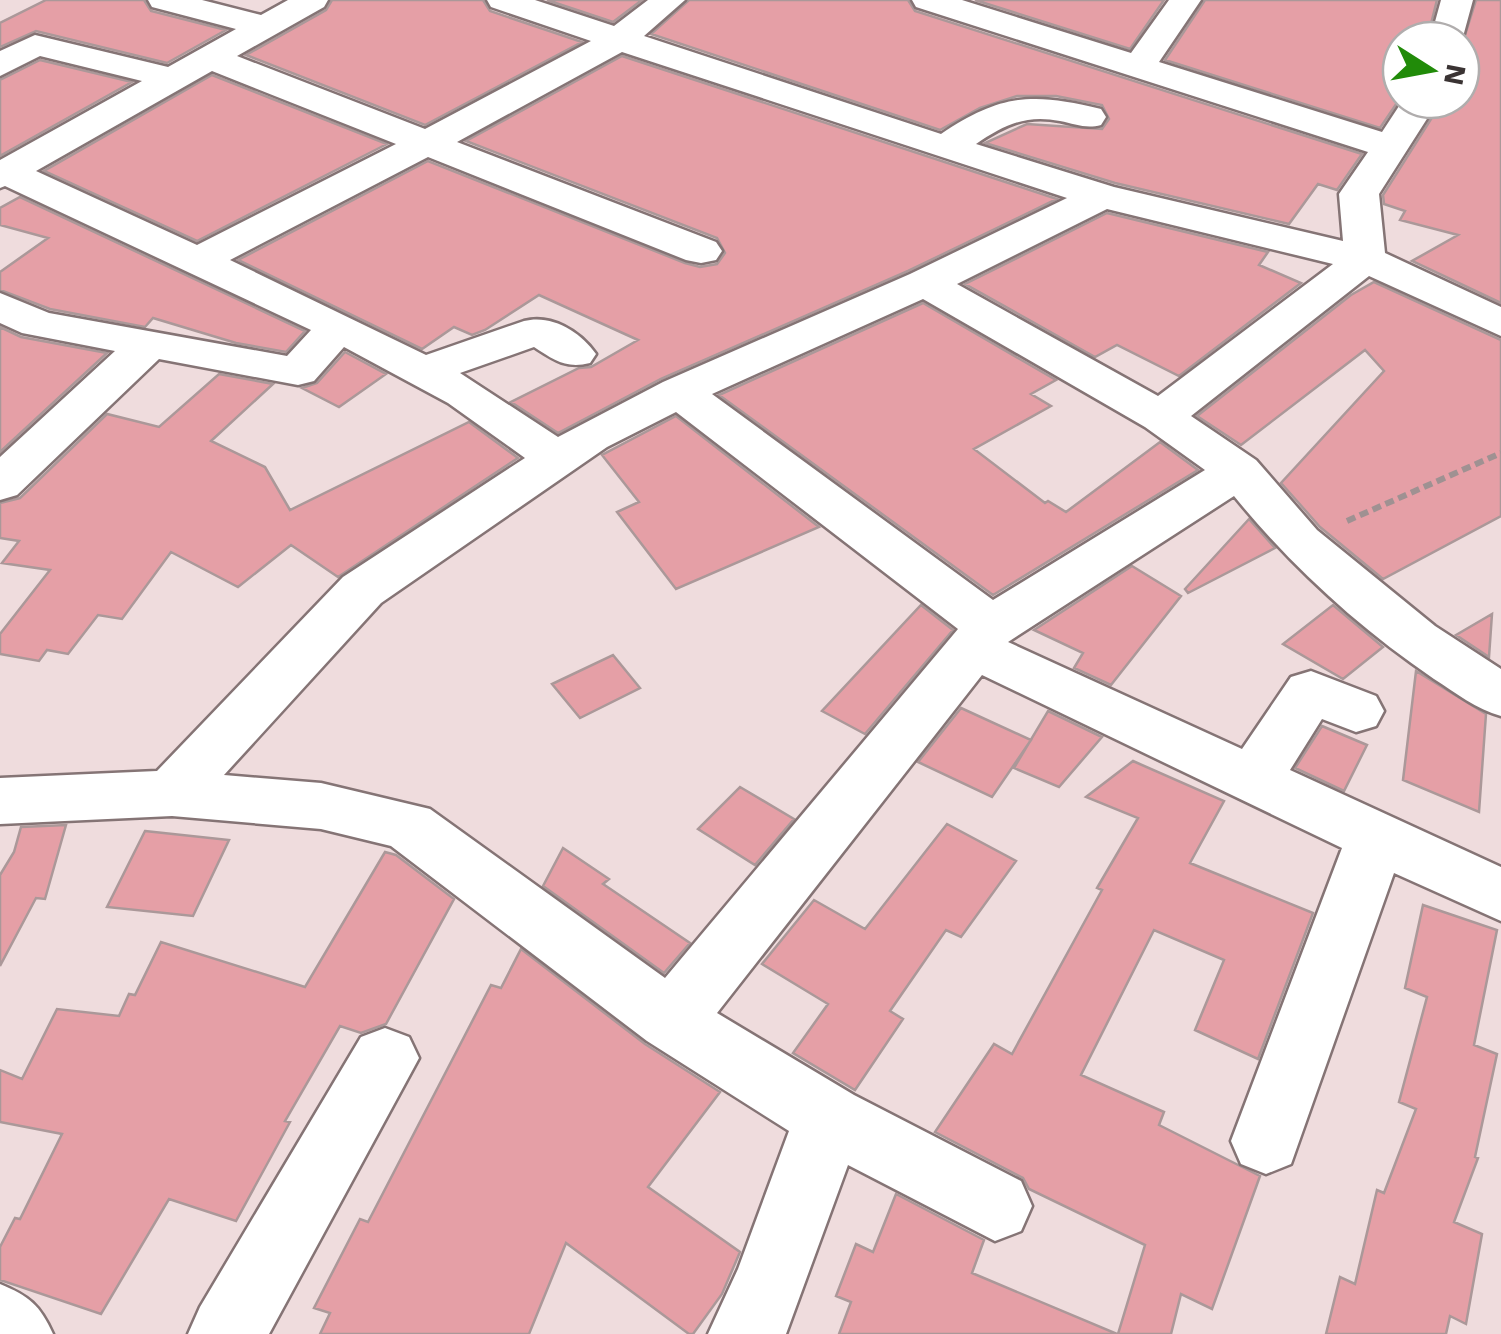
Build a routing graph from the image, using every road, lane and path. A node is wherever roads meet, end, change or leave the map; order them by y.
1 (164, 0) edge
2 (312, 0) edge
3 (503, 0) edge
4 (668, 0) edge
5 (928, 0) edge
6 (1185, 0) edge
7 (264, 26) junction
8 (618, 39) junction
9 (208, 58) junction
10 (0, 66) edge
11 (1139, 66) junction
12 (171, 78) junction
13 (1088, 117) dead end
14 (1407, 120) edge
15 (422, 144) junction
16 (1389, 146) junction
17 (945, 148) junction
18 (11, 160) edge
19 (1102, 196) junction
20 (700, 251) dead end
21 (1365, 260) junction
22 (198, 261) junction
23 (925, 283) junction
24 (0, 306) edge
25 (1501, 323) edge
26 (338, 326) junction
27 (149, 344) junction
28 (574, 354) dead end
29 (422, 371) junction
30 (679, 392) junction
31 (1161, 417) junction
32 (1501, 453) edge
33 (558, 459) junction
34 (1239, 471) junction
35 (0, 484) edge
36 (1299, 542) junction
37 (982, 637) junction
38 (1501, 696) edge
39 (1356, 711) dead end
40 (1253, 780) junction
41 (172, 793) junction
42 (0, 802) edge
43 (1376, 837) junction
44 (1501, 895) edge
45 (672, 1020) junction
46 (385, 1058) dead end
47 (830, 1118) junction
48 (1266, 1141) dead end
49 (996, 1206) dead end
50 (0, 1322) edge
51 (14, 1334) edge
52 (226, 1334) edge
53 (747, 1334) edge

1 - 7 street
2 - 7 street
3 - 8 street
4 - 8 street
5 - 11 street
6 - 11 street
7 - 9 street
8 - 15 street
8 - 17 street
9 - 12 street
9 - 15 street
10 - 12 street
11 - 16 street
12 - 18 street
13 - 17 street
14 - 16 street
15 - 20 street
15 - 22 street
16 - 21 street
17 - 19 street
18 - 22 street
19 - 21 street
19 - 23 street
21 - 25 street
21 - 31 street
22 - 26 street
23 - 30 street
23 - 31 street
24 - 27 street
26 - 27 street
26 - 29 street
27 - 35 street
28 - 29 street
29 - 33 street
30 - 33 street
30 - 37 street
31 - 34 street
32 - 36 path
33 - 41 street
34 - 36 street
34 - 37 street
36 - 38 street
37 - 40 street
37 - 45 street
39 - 40 street
40 - 43 street
41 - 42 street
41 - 45 street
43 - 44 street
43 - 48 street
45 - 47 street
46 - 52 street
47 - 49 street
47 - 53 street
50 - 51 street

